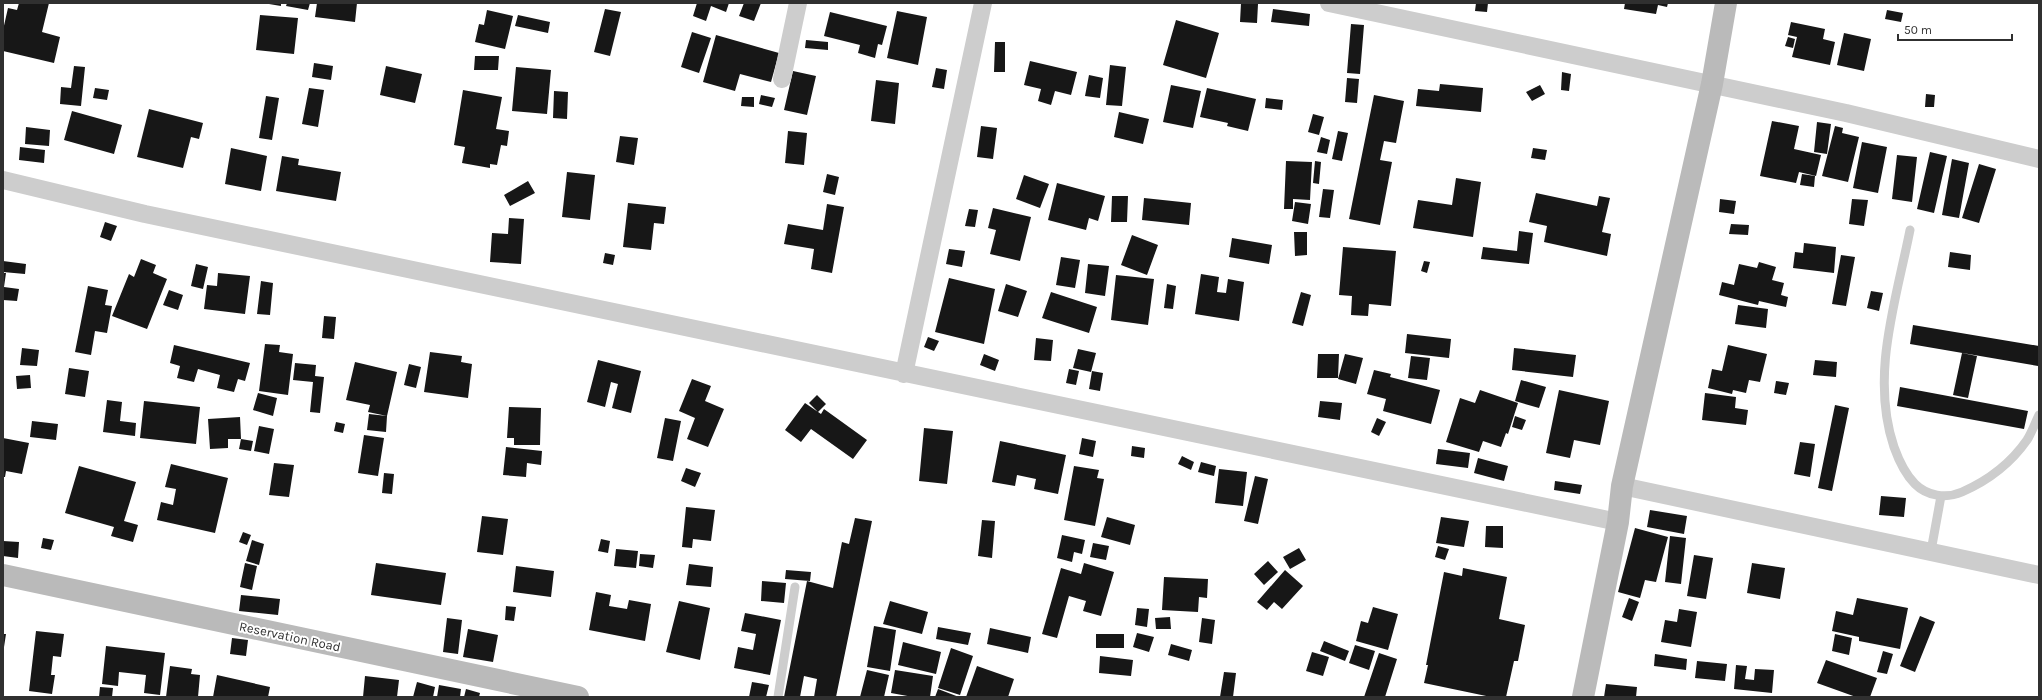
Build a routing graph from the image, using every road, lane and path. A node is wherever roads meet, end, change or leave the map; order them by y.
1 (798, 3) edge
2 (983, 3) edge
3 (1329, 3) edge
4 (1726, 3) edge
5 (782, 79) dead end
6 (1712, 84) junction
7 (2039, 159) edge
8 (3, 180) edge
9 (1910, 230) dead end
10 (904, 374) junction
11 (2039, 415) edge
12 (1622, 486) junction
13 (1941, 496) junction
14 (1618, 522) junction
15 (1931, 552) junction
16 (3, 575) edge
17 (2039, 575) edge
18 (795, 587) dead end
19 (578, 697) edge
20 (778, 697) edge
21 (1583, 697) edge

1 - 5 street
2 - 10 street
3 - 6 street
4 - 6 street
6 - 7 street
6 - 12 street
8 - 10 street
9 - 13 lane
10 - 14 street
11 - 13 lane
12 - 14 street
12 - 15 street
13 - 15 lane
14 - 21 street
15 - 17 street
16 - 19 street, Reservation Road
18 - 20 lane

